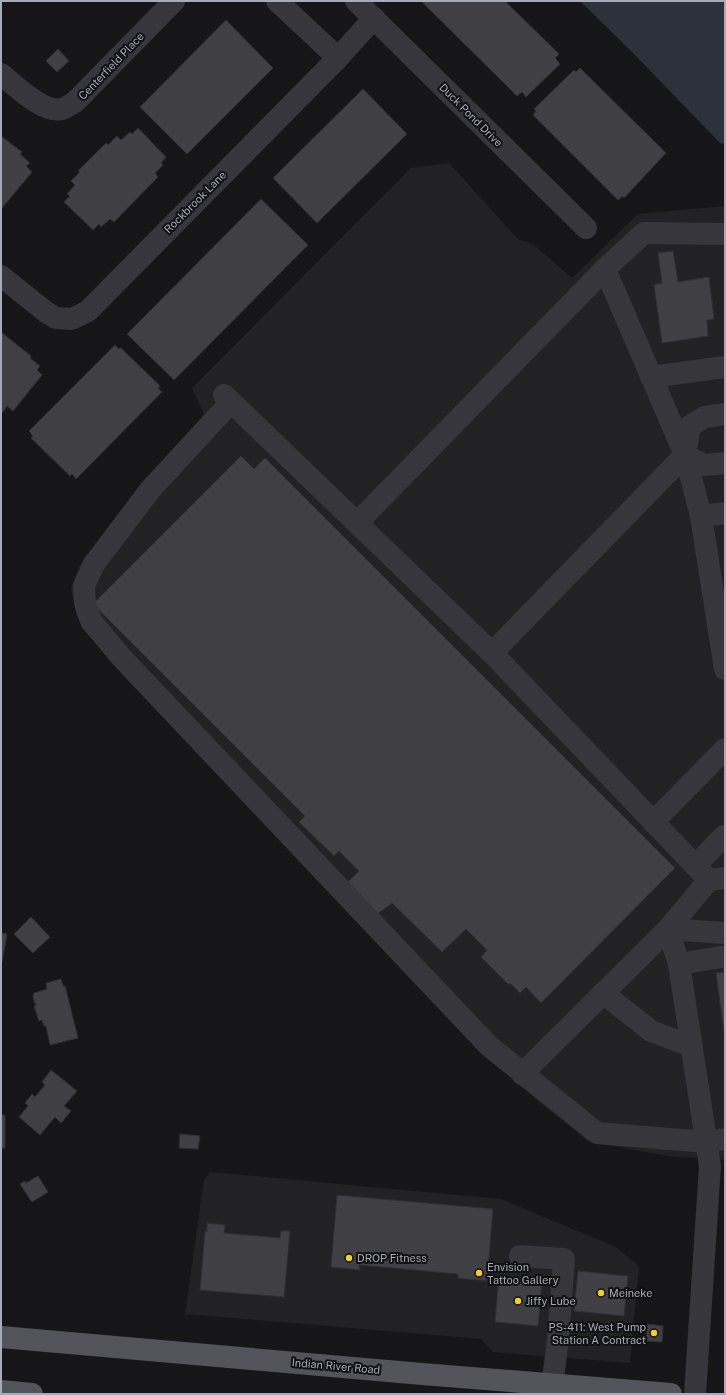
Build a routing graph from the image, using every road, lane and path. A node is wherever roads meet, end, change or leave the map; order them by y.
1 (174, 1) edge
2 (277, 1) edge
3 (356, 1) edge
4 (374, 18) junction
5 (338, 58) junction
6 (1, 74) edge
7 (586, 228) dead end
8 (725, 234) edge
9 (605, 269) junction
10 (1, 276) edge
11 (725, 367) edge
12 (651, 377) junction
13 (725, 414) edge
14 (685, 455) junction
15 (725, 463) edge
16 (725, 513) edge
17 (701, 516) junction
18 (357, 523) junction
19 (492, 653) junction
20 (725, 664) edge
21 (725, 749) edge
22 (653, 822) junction
23 (725, 836) edge
24 (710, 874) edge
25 (668, 929) junction
26 (725, 933) edge
27 (721, 957) dead end
28 (679, 964) junction
29 (604, 993) junction
30 (691, 1046) junction
31 (522, 1074) junction
32 (716, 1140) edge
33 (520, 1256) dead end
34 (1, 1337) edge
35 (552, 1389) edge
36 (1, 1391) edge
37 (32, 1394) edge
38 (671, 1394) edge
39 (695, 1394) edge

1 - 6 street, Centerfield Place
2 - 5 street
3 - 4 street, Duck Pond Drive
4 - 5 street, Rockbrook Lane
4 - 7 street, Duck Pond Drive
5 - 10 street, Rockbrook Lane
8 - 9 street
9 - 12 street
9 - 18 street
11 - 12 street
12 - 14 street
13 - 14 street
14 - 15 street
14 - 17 street
14 - 19 street
16 - 17 street
17 - 20 street
18 - 19 street
18 - 31 street
19 - 22 street
21 - 22 street
22 - 24 street
23 - 24 street
24 - 25 street
25 - 26 street
25 - 28 street
25 - 29 street
27 - 28 street
28 - 30 street
29 - 30 street
29 - 31 street
30 - 32 street
31 - 32 street
32 - 39 street
33 - 35 street
34 - 35 main road, Indian River Road
35 - 38 main road, Indian River Road
36 - 37 main road

